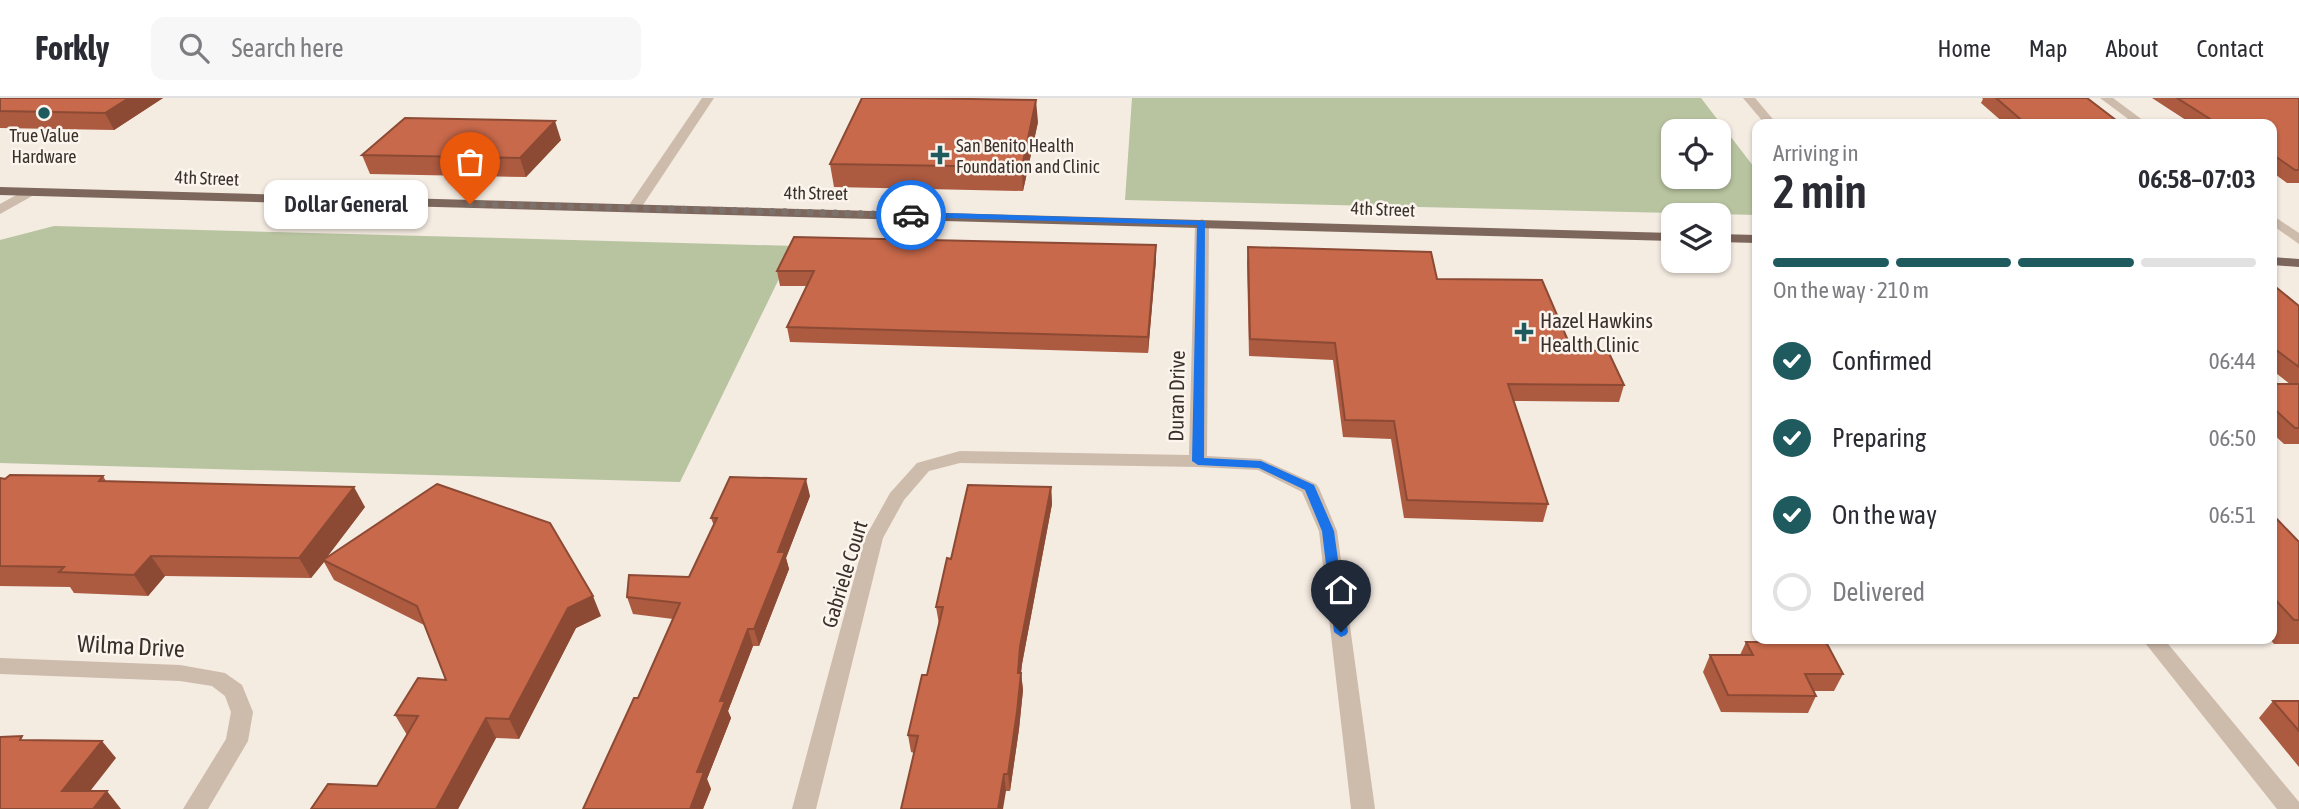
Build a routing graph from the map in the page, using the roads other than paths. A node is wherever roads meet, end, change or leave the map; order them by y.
1 (708, 98) edge
2 (1749, 98) edge
3 (2106, 98) edge
4 (1767, 119) edge
5 (2135, 119) edge
6 (0, 191) edge
7 (29, 192) junction
8 (634, 208) junction
9 (0, 211) edge
10 (1202, 223) junction
11 (2277, 223) edge
12 (1661, 237) edge
13 (1731, 238) edge
14 (1752, 239) edge
15 (2299, 240) edge
16 (2277, 261) edge
17 (2299, 263) edge
18 (1198, 461) junction
19 (2156, 644) edge
20 (0, 666) edge
21 (195, 809) edge
22 (804, 809) edge
23 (1363, 809) edge
24 (2291, 809) edge

1 - 8 street
2 - 4 street
3 - 5 street
6 - 7 main road, 4th Street
7 - 8 main road, 4th Street
7 - 9 street
8 - 10 main road, 4th Street
10 - 12 main road, 4th Street
10 - 18 street, Duran Drive
11 - 15 street
13 - 14 main road
16 - 17 main road
18 - 22 street, Gabriele Court
18 - 23 street, Duran Drive
19 - 24 street
20 - 21 street, Wilma Drive

